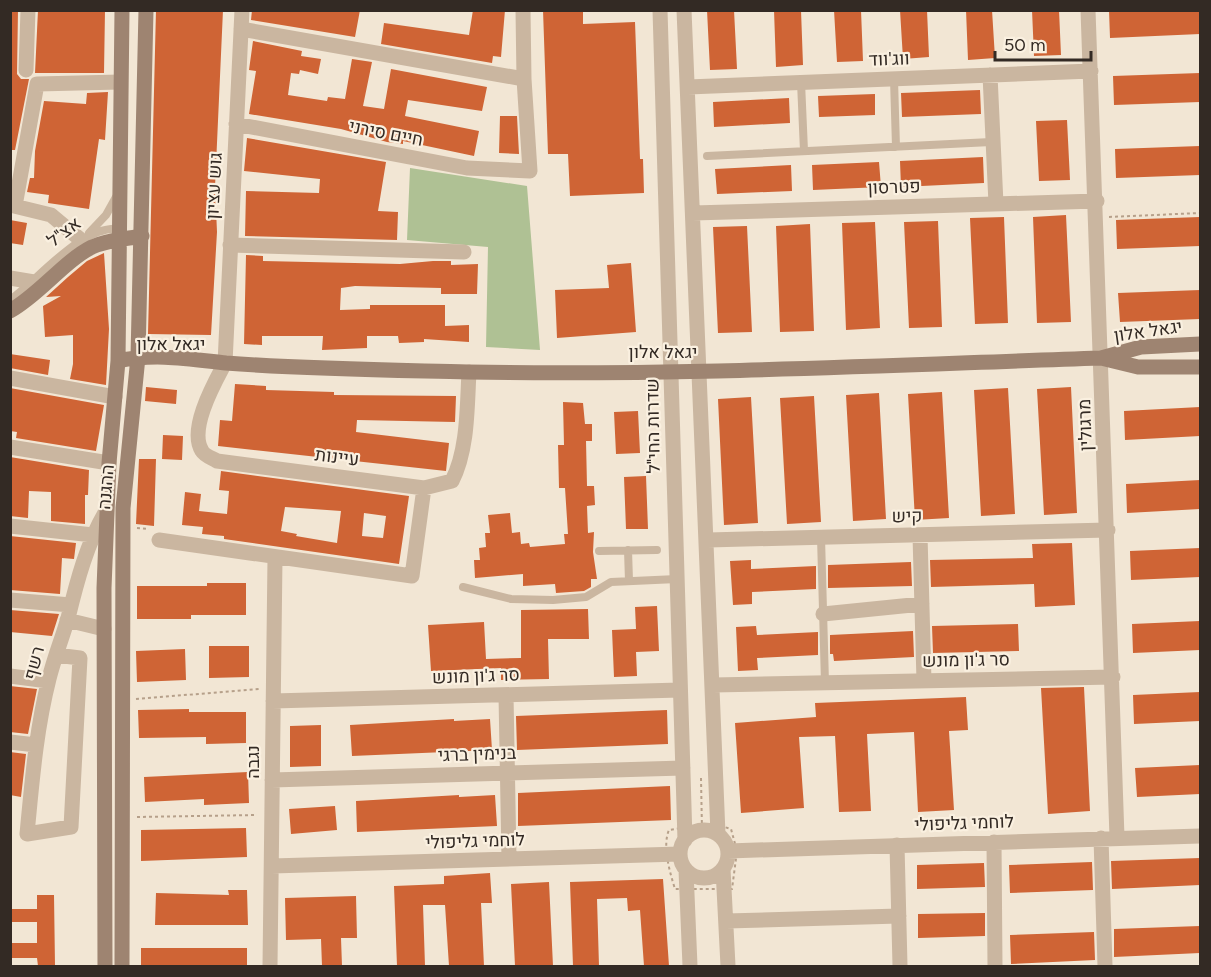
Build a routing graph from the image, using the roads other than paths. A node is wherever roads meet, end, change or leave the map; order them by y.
1 (28, 10) edge
2 (122, 10) edge
3 (146, 10) edge
4 (242, 10) edge
5 (523, 10) edge
6 (660, 10) edge
7 (684, 10) edge
8 (1088, 10) edge
9 (241, 28) junction
10 (26, 70) dead end
11 (1091, 71) junction
12 (990, 75) junction
13 (894, 79) junction
14 (524, 80) junction
15 (120, 82) junction
16 (801, 82) junction
17 (688, 87) junction
18 (236, 124) junction
19 (991, 142) junction
20 (896, 147) junction
21 (804, 151) junction
22 (706, 156) dead end
23 (119, 190) junction
24 (1097, 201) junction
25 (996, 204) junction
26 (13, 206) edge
27 (693, 213) junction
28 (117, 235) junction
29 (142, 236) junction
30 (84, 238) junction
31 (230, 245) junction
32 (464, 252) dead end
33 (10, 278) edge
34 (34, 282) junction
35 (10, 300) edge
36 (10, 311) edge
37 (1200, 344) edge
38 (1101, 358) junction
39 (118, 361) junction
40 (138, 362) junction
41 (225, 363) junction
42 (1200, 367) edge
43 (671, 371) junction
44 (701, 371) junction
45 (469, 372) junction
46 (10, 378) edge
47 (115, 397) junction
48 (10, 447) edge
49 (109, 463) junction
50 (424, 488) junction
51 (106, 511) junction
52 (10, 526) edge
53 (1108, 530) junction
54 (93, 535) junction
55 (156, 535) road end
56 (920, 535) junction
57 (821, 537) junction
58 (708, 540) junction
59 (599, 550) dead end
60 (628, 550) junction
61 (657, 550) dead end
62 (274, 558) junction
63 (677, 579) junction
64 (629, 581) junction
65 (464, 586) dead end
66 (10, 600) edge
67 (922, 604) junction
68 (71, 605) junction
69 (823, 614) junction
70 (67, 621) junction
71 (104, 629) junction
72 (56, 655) junction
73 (10, 676) edge
74 (1113, 677) junction
75 (48, 681) junction
76 (924, 681) junction
77 (825, 683) junction
78 (713, 685) junction
79 (681, 690) junction
80 (273, 694) junction
81 (506, 695) junction
82 (10, 742) edge
83 (36, 745) junction
84 (683, 768) junction
85 (508, 772) junction
86 (272, 780) junction
87 (718, 829) junction
88 (1200, 836) edge
89 (1117, 837) junction
90 (1101, 838) junction
91 (994, 842) junction
92 (679, 844) junction
93 (897, 845) junction
94 (733, 851) junction
95 (509, 859) junction
96 (272, 866) junction
97 (723, 869) junction
98 (686, 870) junction
99 (899, 916) junction
100 (726, 921) junction
101 (105, 966) edge
102 (122, 966) edge
103 (270, 966) edge
104 (690, 966) edge
105 (728, 966) edge
106 (900, 966) edge
107 (995, 966) edge
108 (1106, 966) edge

1 - 10 street
2 - 15 street, ההגנה
3 - 29 street, ההגנה
4 - 9 street, גוש עציון
5 - 14 street
6 - 43 street, שדרות החי"ל
7 - 17 street
8 - 11 street, מרגולין
9 - 14 street
9 - 18 street, גוש עציון
11 - 12 street, ווג'ווד
11 - 24 street, מרגולין
12 - 13 street, ווג'ווד
12 - 19 street
13 - 16 street, ווג'ווד
13 - 20 lane
14 - 18 street, חיים סירני
15 - 23 street, ההגנה
15 - 26 street
16 - 17 street, ווג'ווד
16 - 21 lane
17 - 27 street
18 - 31 street, גוש עציון
19 - 20 lane
19 - 25 street
20 - 21 lane
21 - 22 lane
23 - 28 street, ההגנה
23 - 30 lane
24 - 25 street, פטרסון
24 - 38 street, מרגולין
25 - 27 street, פטרסון
26 - 30 street
27 - 44 street
28 - 29 street, אצ"ל
28 - 30 lane, אצ"ל
28 - 36 street, אצ"ל
28 - 39 street, ההגנה
29 - 40 street, ההגנה
30 - 34 lane, אצ"ל
31 - 32 street
31 - 41 street, גוש עציון
33 - 34 street
34 - 35 lane, אצ"ל
37 - 38 street, יגאל אלון
38 - 42 street, יגאל אלון
38 - 44 street, יגאל אלון
38 - 53 street, מרגולין
39 - 40 street, יגאל אלון
39 - 47 street, ההגנה
40 - 41 street, יגאל אלון
40 - 102 street, ההגנה
41 - 45 street, יגאל אלון
41 - 50 street, עיינות
43 - 44 street, יגאל אלון
43 - 45 street, יגאל אלון
43 - 63 street, שדרות החי"ל
44 - 58 street
45 - 50 street, עיינות
46 - 47 street
47 - 49 street, ההגנה
48 - 49 street
49 - 51 street, ההגנה
50 - 62 street
51 - 54 street, רשף
51 - 71 street, ההגנה
52 - 54 street
53 - 56 street, קיש
53 - 74 street, מרגולין
54 - 68 street, רשף
55 - 62 street
56 - 57 street, קיש
56 - 67 street
57 - 58 street, קיש
57 - 69 lane
58 - 78 street
59 - 60 lane
60 - 61 lane
60 - 64 lane
62 - 80 street, נגבה
63 - 64 lane
63 - 79 street, שדרות החי"ל
64 - 65 lane
66 - 68 street
67 - 69 street
67 - 76 street
68 - 70 street, רשף
69 - 77 lane
70 - 71 street
70 - 72 street, רשף
71 - 101 street, ההגנה
72 - 75 street, רשף
72 - 83 street, רשף
73 - 75 street
74 - 76 street, סר ג'ון מונש
74 - 89 street, מרגולין
75 - 83 street, רשף
76 - 77 street, סר ג'ון מונש
77 - 78 street, סר ג'ון מונש
78 - 87 street
79 - 81 street, סר ג'ון מונש
79 - 84 street, שדרות החי"ל
80 - 81 street, סר ג'ון מונש
80 - 86 street, נגבה
81 - 85 street
82 - 83 street
84 - 85 street, בנימין ברגי
84 - 92 street, שדרות החי"ל
85 - 86 street, בנימין ברגי
85 - 95 street
86 - 96 street, נגבה
87 - 92 street, לוחמי גליפולי
87 - 94 street
88 - 89 street, לוחמי גליפולי
89 - 90 street, לוחמי גליפולי
90 - 91 street, לוחמי גליפולי
90 - 108 street
91 - 93 street, לוחמי גליפולי
91 - 107 street
92 - 95 street, לוחמי גליפולי
92 - 98 street
93 - 94 street, לוחמי גליפולי
93 - 99 street
94 - 97 street
95 - 96 street, לוחמי גליפולי
96 - 103 street, נגבה
97 - 98 street
97 - 100 street
98 - 104 street
99 - 100 street
99 - 106 street
100 - 105 street

